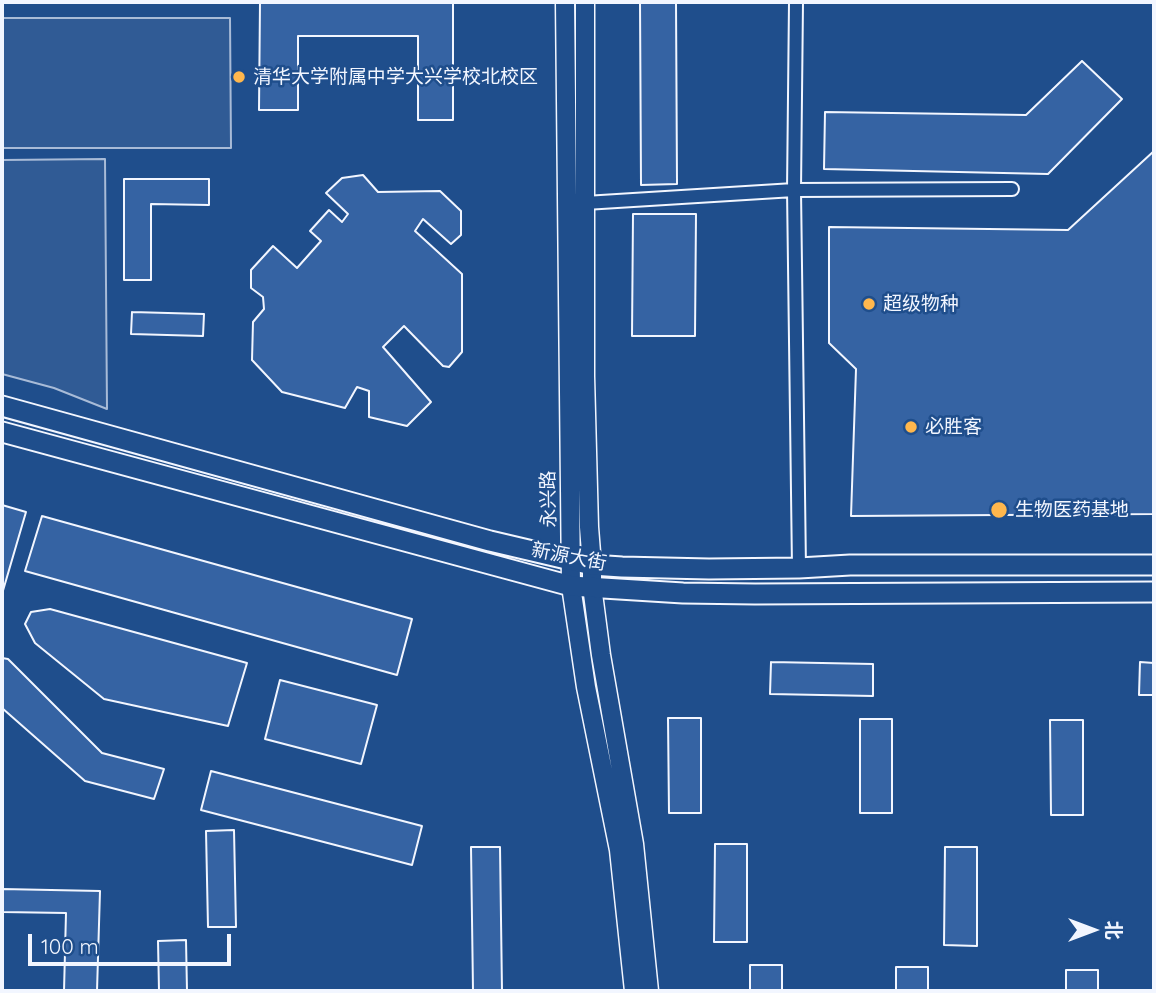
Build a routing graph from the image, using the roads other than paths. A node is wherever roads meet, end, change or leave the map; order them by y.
1 (565, 2) edge
2 (585, 2) edge
3 (796, 2) edge
4 (1012, 188) dead end
5 (794, 190) junction
6 (585, 203) junction
7 (2, 406) edge
8 (2, 432) edge
9 (571, 560) junction
10 (592, 565) junction
11 (1154, 565) edge
12 (799, 568) junction
13 (571, 586) junction
14 (592, 586) junction
15 (1154, 592) edge
16 (634, 991) edge
17 (649, 991) edge

1 - 9 main road, 永兴路
2 - 6 main road, 永兴路
3 - 5 street
4 - 5 street
5 - 6 street
5 - 12 street
6 - 10 main road, 永兴路
7 - 9 main road, 新源大街
8 - 13 main road, 新源大街
9 - 10 main road, 新源大街
9 - 13 main road, 永兴路
10 - 12 main road, 新源大街
10 - 14 main road, 永兴路
11 - 12 main road, 新源大街
13 - 14 main road, 新源大街
13 - 16 main road, 永兴路
14 - 15 main road, 新源大街
14 - 17 main road, 永兴路

